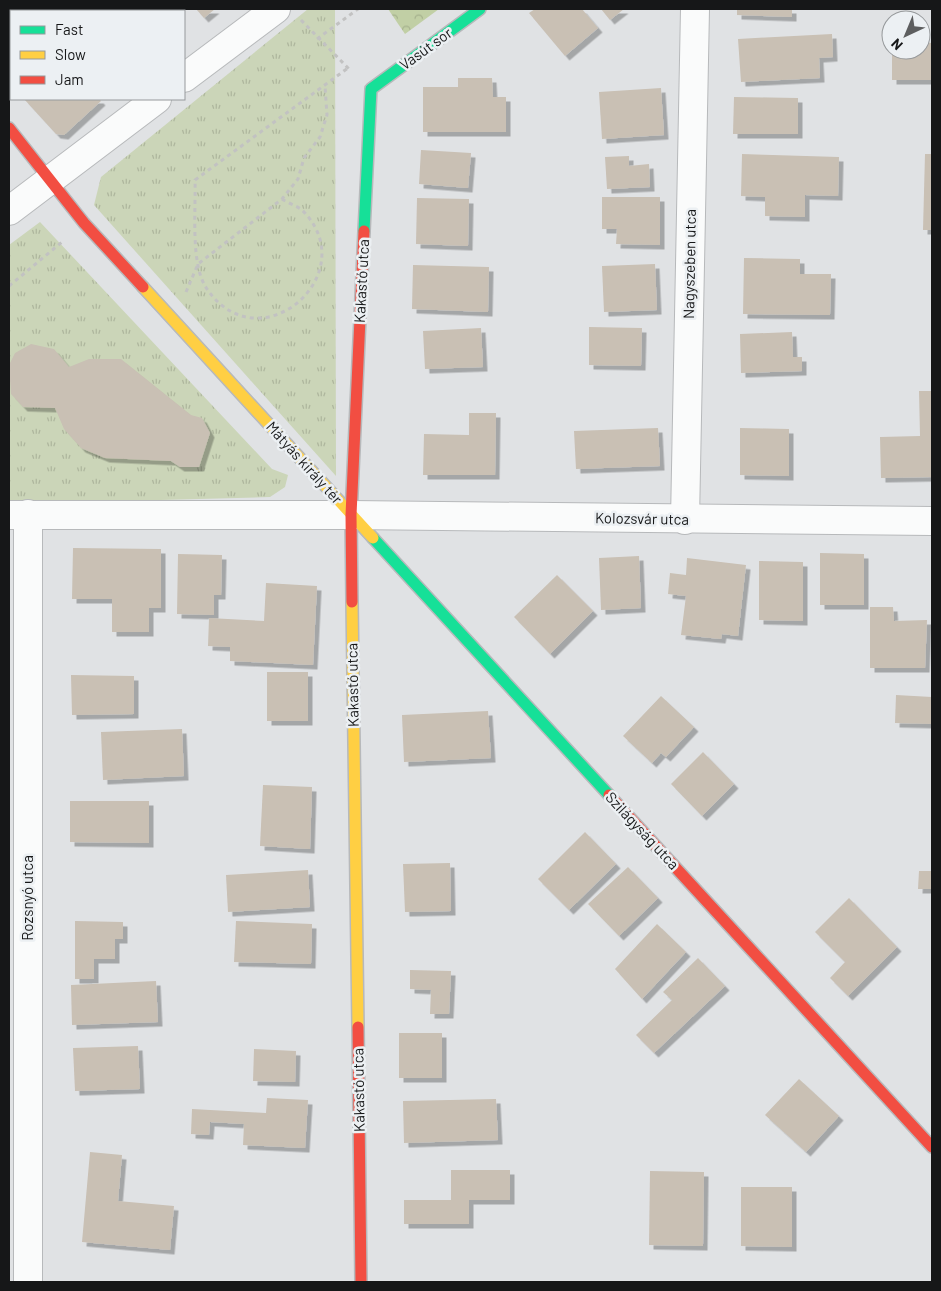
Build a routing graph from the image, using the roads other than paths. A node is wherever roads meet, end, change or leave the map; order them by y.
1 (480, 9) edge
2 (695, 9) edge
3 (286, 12) edge
4 (185, 77) edge
5 (371, 89) joint
6 (156, 100) edge
7 (9, 128) edge
8 (51, 179) junction
9 (9, 211) edge
10 (19, 515) edge
11 (351, 515) junction
12 (685, 520) junction
13 (932, 521) edge
14 (932, 1148) edge
15 (28, 1282) edge
16 (361, 1282) edge

1 - 5 street, Vasút sor
2 - 12 street, Nagyszeben utca
3 - 4 street
5 - 11 street, Kakastó utca
6 - 8 street
7 - 8 street
8 - 9 street
8 - 11 street, Mátyás király tér
10 - 11 street, Mátyás király tér
10 - 15 street, Rozsnyó utca
11 - 12 street, Kolozsvár utca
11 - 14 street, Szilágyság utca
11 - 16 street, Kakastó utca
12 - 13 street, Kolozsvár utca

